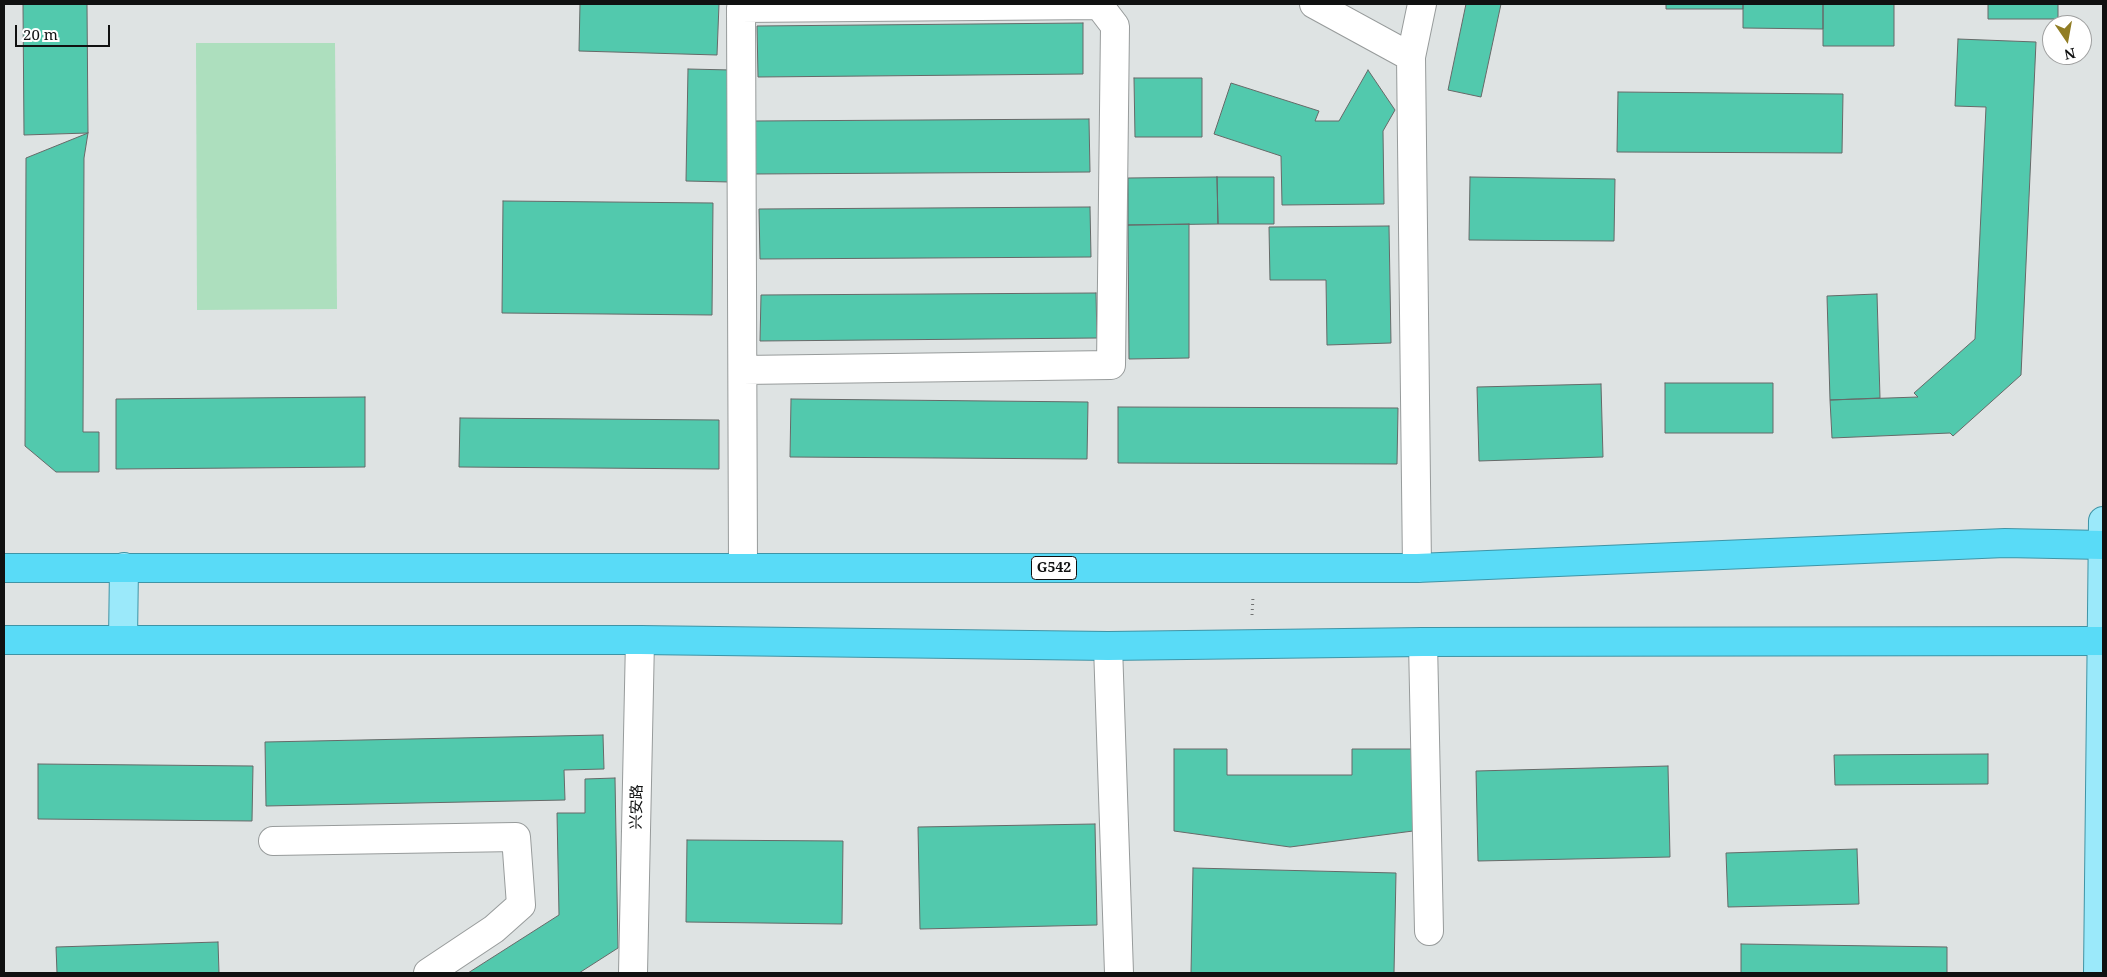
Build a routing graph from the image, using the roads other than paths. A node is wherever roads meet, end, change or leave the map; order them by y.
1 (1314, 4) edge
2 (1422, 4) edge
3 (1411, 58) junction
4 (742, 370) junction
5 (2103, 537) edge
6 (124, 567) junction
7 (4, 568) edge
8 (744, 568) junction
9 (1417, 568) junction
10 (4, 640) edge
11 (123, 640) junction
12 (640, 640) junction
13 (2103, 641) edge
14 (1423, 642) junction
15 (1108, 646) junction
16 (273, 841) dead end
17 (1430, 931) dead end
18 (428, 973) edge
19 (634, 973) edge
20 (1120, 973) edge
21 (2098, 973) edge

1 - 3 street
2 - 3 street
3 - 9 street
4 - 4 street
4 - 8 street
5 - 9 highway, G542
5 - 13 main road
6 - 7 highway, G542
6 - 8 highway, G542
6 - 11 main road
8 - 9 highway, G542
10 - 11 highway
11 - 12 highway
12 - 15 highway
12 - 19 street, 兴安路
13 - 14 highway
13 - 21 main road
14 - 15 highway
14 - 17 street
15 - 20 street
16 - 18 street

